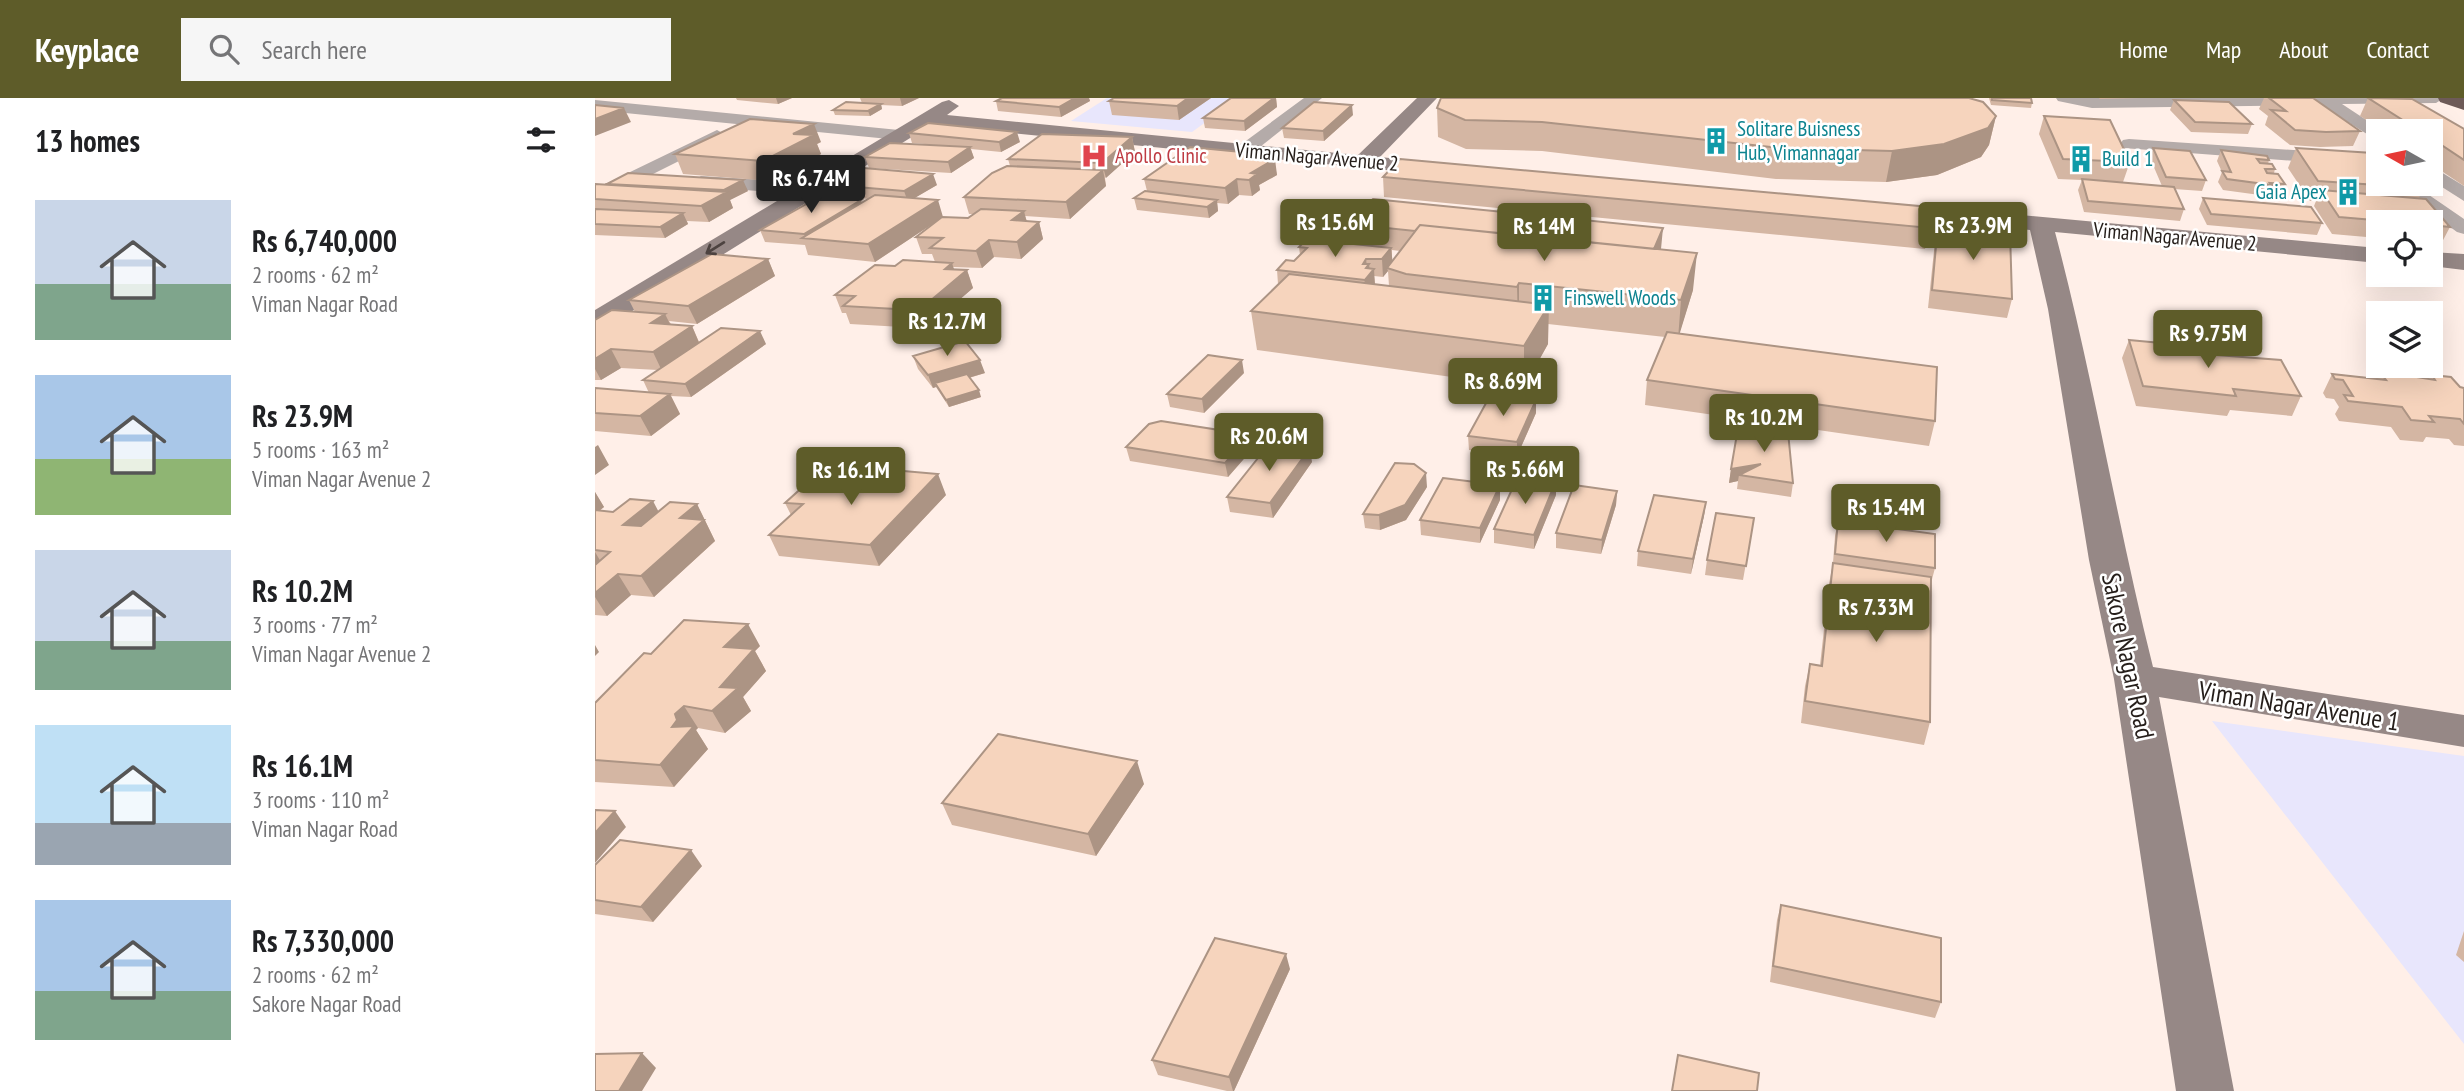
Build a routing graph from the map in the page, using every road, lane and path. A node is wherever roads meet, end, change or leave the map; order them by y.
1 (962, 98) edge
2 (1314, 98) edge
3 (1428, 98) edge
4 (2064, 98) edge
5 (2436, 98) edge
6 (2447, 98) edge
7 (2381, 99) edge
8 (2325, 100) junction
9 (2464, 104) edge
10 (595, 105) edge
11 (926, 119) junction
12 (2415, 119) edge
13 (744, 121) junction
14 (2366, 128) edge
15 (899, 135) junction
16 (2129, 144) dead end
17 (1245, 150) junction
18 (2366, 161) edge
19 (1363, 162) junction
20 (1466, 172) edge
21 (2443, 180) edge
22 (680, 181) edge
23 (811, 189) junction
24 (2464, 195) edge
25 (2418, 196) edge
26 (595, 197) edge
27 (1856, 207) edge
28 (2041, 224) junction
29 (2464, 228) edge
30 (2366, 254) edge
31 (2443, 260) edge
32 (2464, 262) edge
33 (595, 322) edge
34 (2135, 680) junction
35 (2464, 731) edge
36 (2205, 1091) edge

1 - 11 street
2 - 17 street
3 - 19 street
4 - 8 street
5 - 7 street
6 - 9 highway
7 - 8 street
7 - 12 street
8 - 14 street
10 - 13 street
11 - 15 street
11 - 17 street, Viman Nagar Avenue 2
13 - 15 street
13 - 26 street
15 - 23 street
16 - 18 street
17 - 19 street, Viman Nagar Avenue 2
19 - 20 street, Viman Nagar Avenue 2
21 - 24 street
22 - 23 street
23 -> 33 street
25 - 29 street
27 - 28 street, Viman Nagar Avenue 2
28 - 30 street, Viman Nagar Avenue 2
28 - 34 street, Sakore Nagar Road
31 - 32 street
34 - 35 street, Viman Nagar Avenue 1
34 - 36 street, Sakore Nagar Road

